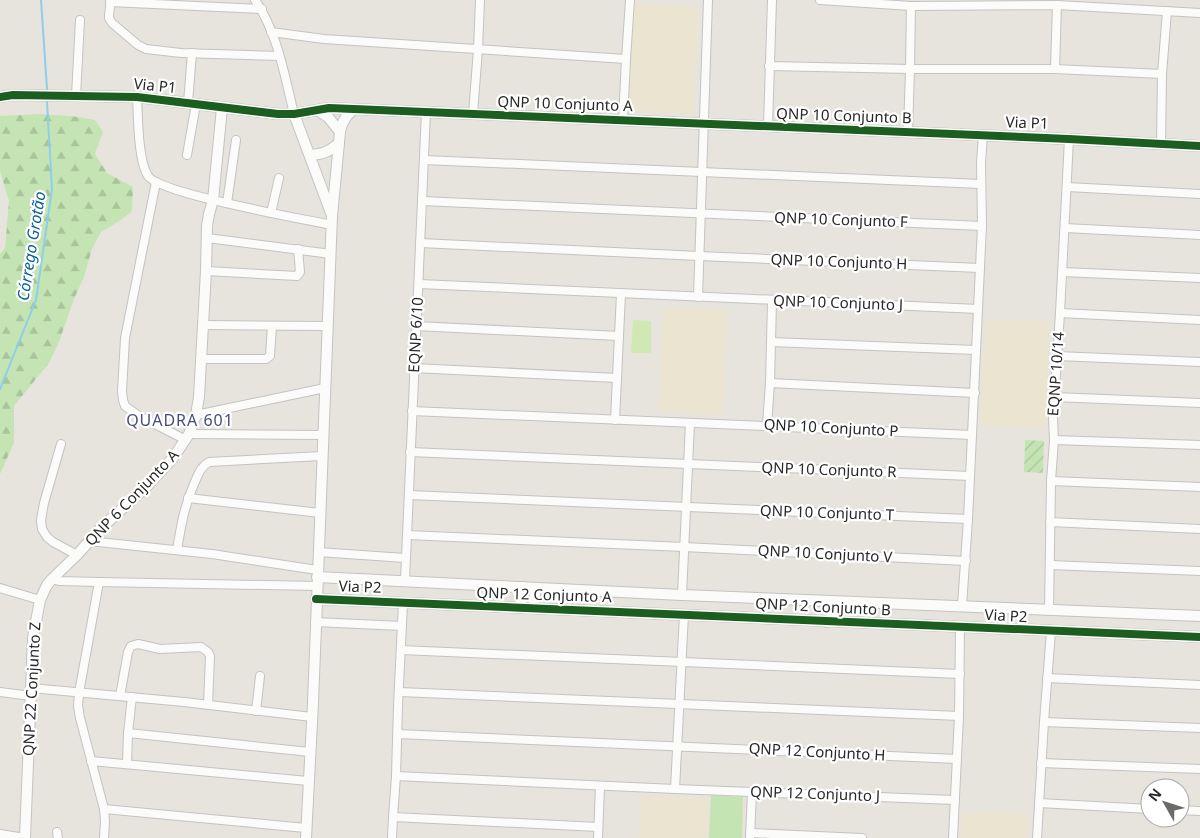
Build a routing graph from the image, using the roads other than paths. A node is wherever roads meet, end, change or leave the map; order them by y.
1 (255, 0) edge
2 (480, 0) edge
3 (630, 0) edge
4 (708, 0) edge
5 (772, 0) edge
6 (820, 0) edge
7 (110, 1) edge
8 (1057, 5) junction
9 (910, 6) junction
10 (262, 9) junction
11 (1167, 11) junction
12 (1200, 13) edge
13 (80, 20) dead end
14 (271, 32) junction
15 (478, 49) junction
16 (192, 53) junction
17 (279, 56) junction
18 (626, 59) junction
19 (769, 66) junction
20 (910, 68) junction
21 (1055, 69) junction
22 (1162, 74) junction
23 (0, 92) edge
24 (13, 95) junction
25 (76, 96) junction
26 (0, 97) edge
27 (137, 97) junction
28 (192, 104) junction
29 (222, 108) junction
30 (354, 109) junction
31 (314, 110) junction
32 (426, 112) junction
33 (294, 114) junction
34 (474, 114) junction
35 (623, 120) junction
36 (703, 124) junction
37 (768, 126) junction
38 (302, 132) junction
39 (908, 132) junction
40 (983, 135) junction
41 (339, 137) junction
42 (1069, 139) junction
43 (236, 140) dead end
44 (1161, 144) junction
45 (1200, 146) edge
46 (187, 155) dead end
47 (310, 155) junction
48 (424, 160) junction
49 (702, 173) junction
50 (279, 178) dead end
51 (156, 182) junction
52 (981, 184) junction
53 (1067, 188) junction
54 (1200, 194) edge
55 (213, 200) junction
56 (422, 201) junction
57 (227, 203) junction
58 (272, 213) junction
59 (700, 214) junction
60 (332, 221) junction
61 (982, 226) junction
62 (1065, 228) junction
63 (1200, 235) edge
64 (208, 238) junction
65 (420, 243) junction
66 (298, 249) junction
67 (331, 254) junction
68 (699, 256) junction
69 (980, 268) junction
70 (206, 271) junction
71 (1062, 272) junction
72 (1200, 278) edge
73 (419, 284) junction
74 (621, 294) junction
75 (698, 297) junction
76 (772, 301) junction
77 (978, 309) junction
78 (1060, 314) junction
79 (1200, 320) edge
80 (203, 325) junction
81 (272, 326) junction
82 (328, 326) junction
83 (416, 326) junction
84 (619, 336) junction
85 (771, 342) junction
86 (976, 350) junction
87 (1057, 356) junction
88 (201, 360) junction
89 (1200, 362) edge
90 (414, 368) junction
91 (617, 378) junction
92 (770, 383) junction
93 (325, 388) junction
94 (975, 393) junction
95 (1054, 397) junction
96 (1200, 403) edge
97 (412, 411) junction
98 (196, 414) junction
99 (615, 420) junction
100 (690, 423) junction
101 (767, 425) junction
102 (323, 435) junction
103 (972, 435) junction
104 (187, 437) junction
105 (1054, 440) junction
106 (61, 444) dead end
107 (1200, 445) edge
108 (410, 452) junction
109 (322, 456) junction
110 (688, 464) junction
111 (970, 476) junction
112 (1051, 481) junction
113 (1200, 487) edge
114 (409, 495) junction
115 (188, 498) junction
116 (686, 507) junction
117 (320, 513) junction
118 (968, 519) junction
119 (1050, 522) junction
120 (1200, 529) edge
121 (407, 536) junction
122 (89, 541) junction
123 (684, 547) junction
124 (177, 550) junction
125 (318, 552) junction
126 (77, 555) junction
127 (405, 558) junction
128 (966, 561) junction
129 (1050, 565) junction
130 (1200, 571) edge
131 (317, 578) junction
132 (52, 579) junction
133 (405, 580) junction
134 (99, 582) junction
135 (523, 587) junction
136 (0, 588) edge
137 (536, 588) junction
138 (682, 595) junction
139 (316, 599) junction
140 (40, 600) junction
141 (829, 601) junction
142 (847, 602) junction
143 (403, 603) junction
144 (962, 606) junction
145 (520, 608) junction
146 (534, 608) junction
147 (1049, 610) junction
148 (684, 614) junction
149 (1200, 616) edge
150 (315, 622) junction
151 (827, 622) junction
152 (844, 622) junction
153 (402, 626) junction
154 (960, 627) junction
155 (1051, 631) junction
156 (1199, 636) edge
157 (401, 650) junction
158 (682, 662) junction
159 (960, 674) junction
160 (260, 676) dead end
161 (1047, 678) junction
162 (1200, 685) edge
163 (0, 692) edge
164 (31, 692) junction
165 (400, 692) junction
166 (79, 693) junction
167 (120, 696) junction
168 (132, 697) junction
169 (679, 704) junction
170 (208, 705) junction
171 (256, 711) junction
172 (959, 716) junction
173 (312, 717) junction
174 (1044, 722) junction
175 (1200, 728) edge
176 (128, 733) junction
177 (398, 734) junction
178 (677, 746) junction
179 (310, 752) junction
180 (957, 759) junction
181 (91, 762) junction
182 (1041, 763) junction
183 (127, 764) junction
184 (1200, 769) edge
185 (396, 776) junction
186 (308, 781) junction
187 (600, 786) junction
188 (675, 789) junction
189 (752, 792) junction
190 (956, 800) junction
191 (1039, 803) junction
192 (104, 808) junction
193 (1140, 808) edge
194 (393, 817) junction
195 (598, 827) junction
196 (306, 833) edge
197 (0, 834) edge
198 (750, 836) edge
199 (25, 838) edge
200 (104, 838) edge
201 (392, 838) edge
202 (598, 838) edge
203 (862, 838) edge
204 (953, 838) edge
205 (1037, 838) edge

1 - 10 street
2 - 15 street
3 - 18 street
4 - 36 street
5 - 19 street
6 - 9 street
7 - 10 street
7 - 16 street
8 - 9 street
8 - 11 street
8 - 21 street
9 - 20 street
10 - 14 street
11 - 12 street
11 - 22 street
13 - 25 street
14 - 15 street
14 - 17 street
15 - 18 street
15 - 34 street
16 - 17 street
16 - 28 street
17 - 33 street
18 - 35 street
19 - 20 street
19 - 37 street
20 - 21 street
20 - 39 street
21 - 22 street
22 - 44 street
23 - 24 street, Via P1
24 - 25 street, Via P1
24 - 26 street, Via P1
25 - 27 street, Via P1
27 - 28 street, Via P1
27 - 51 street
28 - 29 street, Via P1
28 - 46 street
29 - 33 street, Via P1
29 - 55 street, QNP 6 Conjunto A
30 - 31 street, Via P1
30 - 32 street
30 - 41 street
31 - 33 street, Via P1
31 - 38 street
31 - 41 street
32 - 34 street, QNP 10 Conjunto A
32 - 48 street, EQNP 6/10
33 - 38 street
34 - 35 street, QNP 10 Conjunto A
35 - 36 street, QNP 10 Conjunto A
36 - 37 street, QNP 10 Conjunto B
36 - 49 street
37 - 39 street, QNP 10 Conjunto B
38 - 47 street
39 - 40 street, QNP 10 Conjunto B
40 - 42 street, Via P1
40 - 52 street
41 - 47 street
41 - 60 street
42 - 44 street, Via P1
42 - 53 street, EQNP 10/14
43 - 57 street
44 - 45 street, Via P1
47 - 60 street
48 - 49 street
48 - 56 street, EQNP 6/10
49 - 52 street
49 - 59 street
50 - 58 street
51 - 55 street
51 - 104 street
52 - 61 street
53 - 54 street
53 - 62 street, EQNP 10/14
55 - 57 street
55 - 64 street, QNP 6 Conjunto A
56 - 59 street, QNP 10 Conjunto F
56 - 65 street, EQNP 6/10
57 - 58 street
58 - 60 street
59 - 61 street, QNP 10 Conjunto F
59 - 68 street
60 - 67 street
61 - 69 street
62 - 63 street
62 - 71 street, EQNP 10/14
64 - 66 street
64 - 70 street, QNP 6 Conjunto A
65 - 68 street, QNP 10 Conjunto H
65 - 73 street, EQNP 6/10
66 - 67 street
66 - 70 street
67 - 82 street
68 - 69 street, QNP 10 Conjunto H
68 - 75 street
69 - 77 street
70 - 80 street, QNP 6 Conjunto A
71 - 72 street
71 - 78 street, EQNP 10/14
73 - 74 street, QNP 10 Conjunto J
73 - 83 street, EQNP 6/10
74 - 75 street, QNP 10 Conjunto J
74 - 84 street
75 - 76 street, QNP 10 Conjunto J
76 - 77 street, QNP 10 Conjunto J
76 - 85 street
77 - 86 street
78 - 79 street
78 - 87 street, EQNP 10/14
80 - 81 street
80 - 88 street, QNP 6 Conjunto A
81 - 82 street
81 - 88 street
82 - 93 street
83 - 84 street
83 - 90 street, EQNP 6/10
84 - 91 street
85 - 86 street
85 - 92 street
86 - 94 street
87 - 89 street
87 - 95 street, EQNP 10/14
88 - 98 street, QNP 6 Conjunto A
90 - 91 street
90 - 97 street, EQNP 6/10
91 - 99 street
92 - 94 street
92 - 101 street
93 - 98 street
93 - 102 street
94 - 103 street
95 - 96 street
95 - 105 street, EQNP 10/14
97 - 99 street, QNP 10 Conjunto P
97 - 108 street, EQNP 6/10
98 - 104 street, QNP 6 Conjunto A
99 - 100 street, QNP 10 Conjunto P
100 - 101 street, QNP 10 Conjunto P
100 - 110 street
101 - 103 street, QNP 10 Conjunto P
102 - 104 street
102 - 109 street
103 - 111 street
104 - 122 street, QNP 6 Conjunto A
105 - 107 street
105 - 112 street, EQNP 10/14
106 - 126 street
108 - 110 street, QNP 10 Conjunto R
108 - 114 street, EQNP 6/10
109 - 115 street
109 - 117 street
110 - 111 street, QNP 10 Conjunto R
110 - 116 street
111 - 118 street
112 - 113 street
112 - 119 street, EQNP 10/14
114 - 116 street, QNP 10 Conjunto T
114 - 121 street, EQNP 6/10
115 - 117 street
115 - 124 street
116 - 118 street, QNP 10 Conjunto T
116 - 123 street
117 - 125 street
118 - 128 street
119 - 120 street
119 - 129 street, EQNP 10/14
121 - 123 street, QNP 10 Conjunto V
121 - 127 street, EQNP 6/10
122 - 124 street
122 - 126 street, QNP 6 Conjunto A
123 - 128 street, QNP 10 Conjunto V
123 - 138 street
124 - 131 street
125 - 127 street
125 - 131 street
126 - 132 street, QNP 22 Conjunto Z
127 - 133 street, EQNP 6/10
128 - 144 street
129 - 130 street
129 - 147 street, EQNP 10/14
131 - 133 street, Via P2
131 - 134 street
131 - 139 street
132 - 134 street
132 - 140 street, QNP 22 Conjunto Z
133 - 135 street, Via P2
134 - 166 street
135 - 137 street, Via P2
135 - 145 street
136 - 140 street
137 - 138 street, Via P2
137 - 146 street
138 - 141 street, Via P2
139 - 143 street, Via P2
139 - 150 street
140 - 164 street, QNP 22 Conjunto Z
141 - 142 street, Via P2
141 - 151 street
142 - 144 street, Via P2
142 - 152 street
143 - 145 street, QNP 12 Conjunto A
143 - 153 street
144 - 147 street, Via P2
145 - 146 street, QNP 12 Conjunto A
146 - 148 street, QNP 12 Conjunto A
147 - 149 street, Via P2
148 - 151 street, QNP 12 Conjunto B
148 - 158 street
150 - 153 street
150 - 173 street
151 - 152 street, QNP 12 Conjunto B
152 - 154 street, QNP 12 Conjunto B
153 - 157 street
154 - 155 street, Via P2
154 - 159 street
155 - 156 street, Via P2
155 - 161 street
157 - 158 street
157 - 165 street
158 - 159 street
158 - 169 street
159 - 172 street
160 - 171 street
161 - 162 street
161 - 174 street
163 - 164 street
164 - 166 street
164 - 199 street, QNP 22 Conjunto Z
165 - 169 street
165 - 177 street
166 - 167 street
166 - 181 street
167 - 168 street
167 - 170 street
168 - 170 street
168 - 176 street
169 - 172 street
169 - 178 street
170 - 171 street
171 - 173 street
172 - 180 street
173 - 179 street
174 - 175 street
174 - 182 street
176 - 179 street
176 - 183 street
177 - 178 street, QNP 12 Conjunto H
177 - 185 street
178 - 180 street, QNP 12 Conjunto H
178 - 188 street
179 - 186 street
180 - 190 street
181 - 183 street
181 - 192 street
182 - 184 street
182 - 191 street
183 - 186 street
185 - 187 street, QNP 12 Conjunto J
185 - 194 street
186 - 196 street
187 - 188 street, QNP 12 Conjunto J
187 - 195 street
188 - 189 street, QNP 12 Conjunto J
189 - 190 street, QNP 12 Conjunto J
189 - 198 street
190 - 204 street
191 - 193 street
191 - 205 street
192 - 196 street
192 - 200 street
194 - 195 street
194 - 201 street
195 - 202 street
197 - 199 street
198 - 203 street

